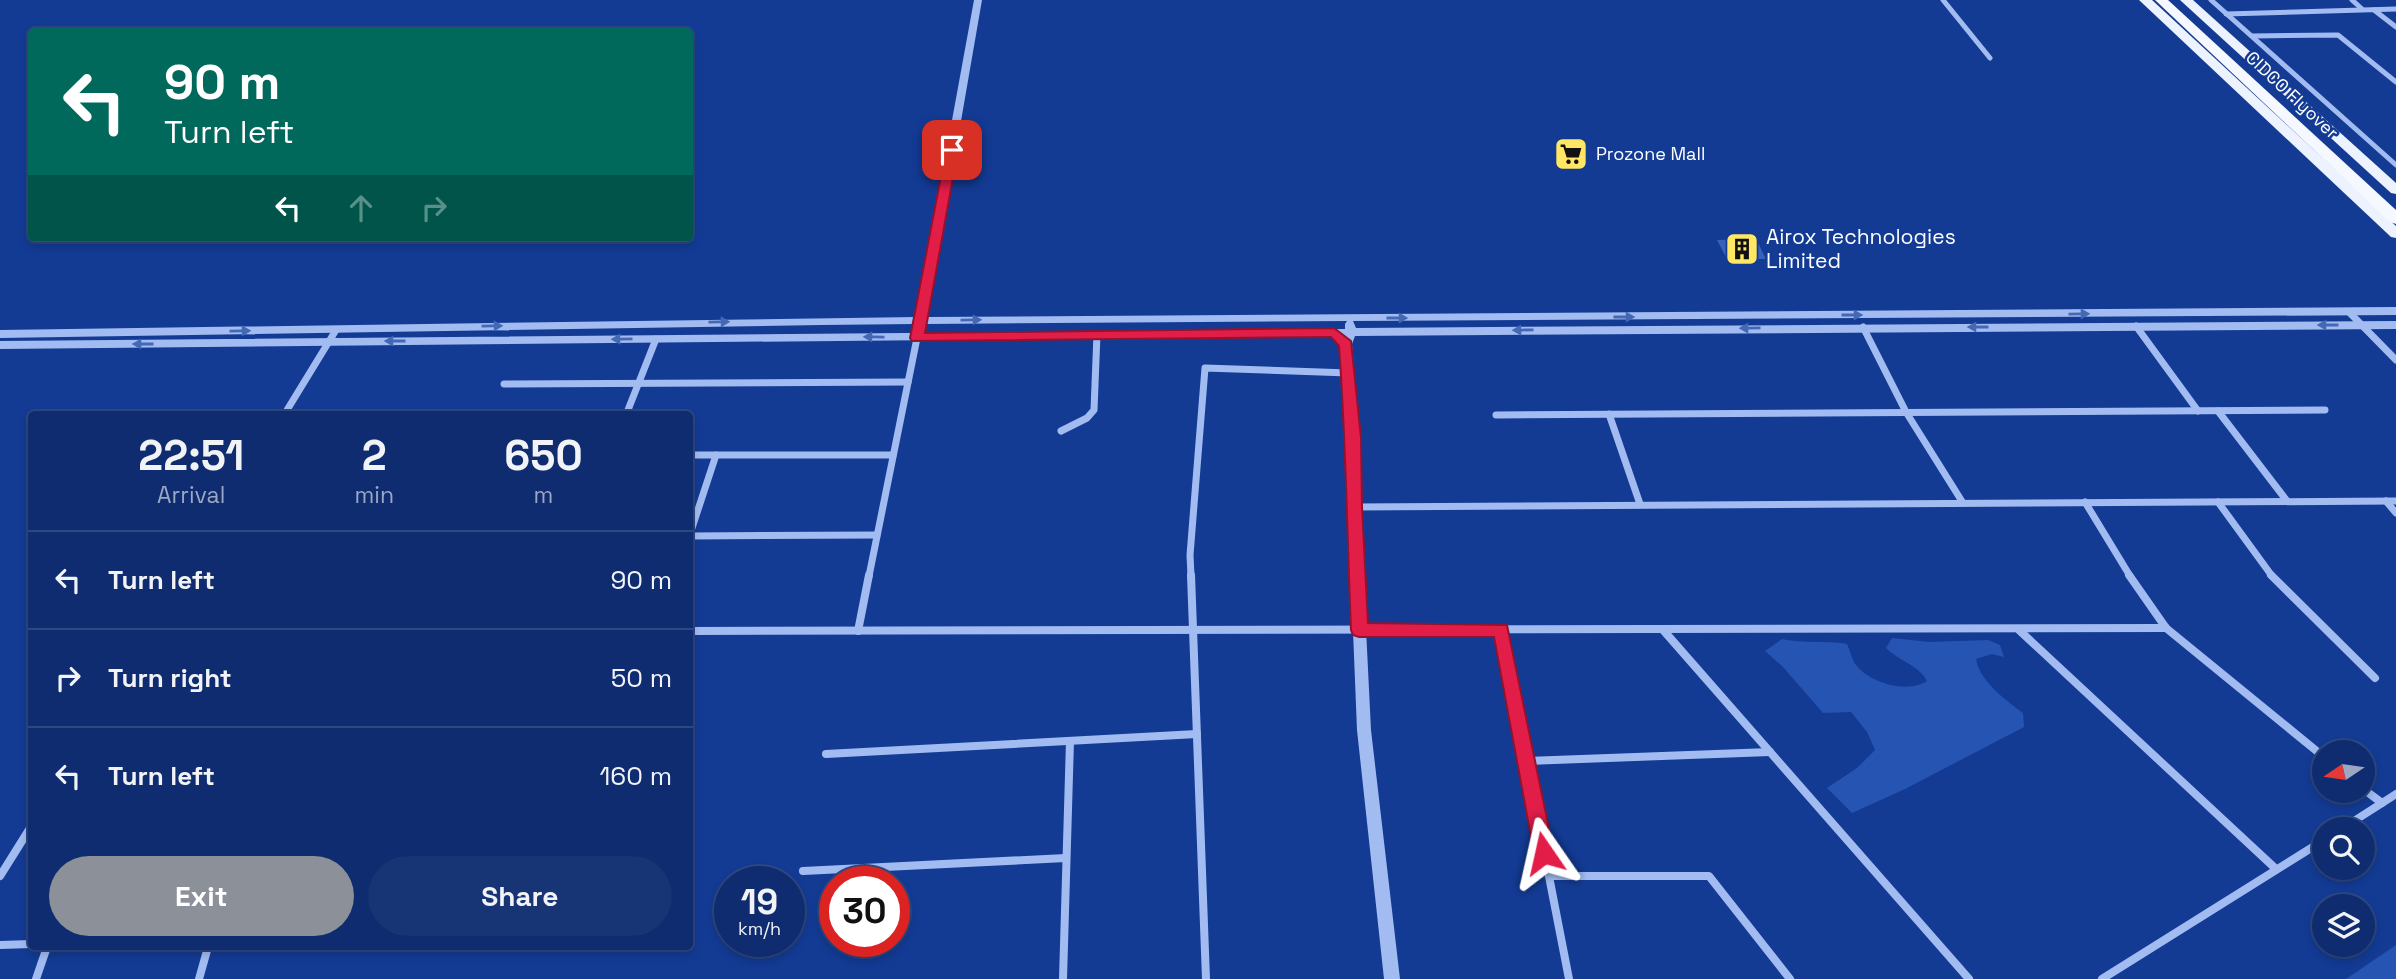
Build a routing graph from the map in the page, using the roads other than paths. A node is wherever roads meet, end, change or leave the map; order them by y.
1 (978, 0) edge
2 (1943, 0) edge
3 (2145, 0) edge
4 (2161, 0) edge
5 (2176, 0) edge
6 (2186, 0) edge
7 (2211, 0) edge
8 (2352, 0) edge
9 (2396, 9) edge
10 (2363, 10) junction
11 (2373, 10) junction
12 (2226, 14) junction
13 (2396, 27) edge
14 (2251, 36) junction
15 (1990, 58) dead end
16 (2396, 82) edge
17 (2394, 162) edge
18 (2396, 190) edge
19 (2396, 201) edge
20 (2396, 219) edge
21 (2396, 234) edge
22 (2349, 312) junction
23 (2396, 312) edge
24 (1332, 318) junction
25 (1349, 318) junction
26 (921, 321) junction
27 (2362, 325) junction
28 (2396, 325) edge
29 (2136, 326) junction
30 (1863, 327) junction
31 (336, 330) junction
32 (183, 332) junction
33 (1334, 332) junction
34 (0, 334) edge
35 (1097, 334) junction
36 (917, 338) junction
37 (1348, 338) junction
38 (656, 339) junction
39 (328, 342) junction
40 (174, 344) junction
41 (0, 345) edge
42 (2396, 360) edge
43 (1350, 373) junction
44 (908, 382) junction
45 (639, 383) junction
46 (504, 384) dead end
47 (2325, 410) dead end
48 (286, 411) edge
49 (628, 411) edge
50 (2198, 411) junction
51 (2218, 411) junction
52 (1906, 412) junction
53 (1609, 414) junction
54 (1496, 415) dead end
55 (1061, 431) dead end
56 (693, 455) edge
57 (716, 455) junction
58 (893, 455) junction
59 (2287, 501) junction
60 (2386, 501) junction
61 (2396, 501) edge
62 (2085, 502) junction
63 (2218, 502) junction
64 (1964, 503) junction
65 (1640, 505) junction
66 (1353, 507) junction
67 (2396, 513) edge
68 (693, 526) edge
69 (693, 535) edge
70 (877, 535) junction
71 (2166, 628) junction
72 (1193, 630) junction
73 (1359, 630) junction
74 (1501, 630) junction
75 (2019, 630) junction
76 (693, 631) edge
77 (858, 631) junction
78 (1664, 631) junction
79 (2375, 678) dead end
80 (1197, 734) junction
81 (1070, 741) junction
82 (2312, 747) edge
83 (1770, 752) junction
84 (826, 754) dead end
85 (1527, 761) junction
86 (2396, 794) edge
87 (2375, 798) edge
88 (2382, 803) junction
89 (2360, 817) edge
90 (28, 831) edge
91 (2312, 847) edge
92 (1066, 858) junction
93 (2276, 869) junction
94 (805, 871) edge
95 (0, 876) edge
96 (1549, 876) junction
97 (28, 944) edge
98 (0, 945) edge
99 (46, 950) edge
100 (207, 950) edge
101 (36, 979) edge
102 (200, 979) edge
103 (1063, 979) edge
104 (1206, 979) edge
105 (1392, 979) edge
106 (1569, 979) edge
107 (1790, 979) edge
108 (1969, 979) edge
109 (2102, 979) edge

1 - 26 street
2 - 15 street
3 - 21 main road
4 - 20 highway, CIDCO Flyover
5 - 19 highway, CIDCO Flyover
6 - 18 main road
7 - 12 street
8 - 10 street
9 - 11 street
10 - 11 street
10 - 12 street
11 - 13 street
12 - 14 street
14 - 16 street
14 - 17 street
22 - 23 street
25 -> 22 street
22 - 27 street
24 - 25 street
26 -> 24 street
24 - 33 street
25 - 37 street
31 -> 26 street
26 - 36 street
27 - 28 street
27 -> 29 street
27 - 42 street
29 -> 30 street
29 - 50 street
30 -> 37 street
30 - 52 street
32 -> 31 street
31 - 39 street
32 - 34 street
32 - 40 street
33 - 35 street
33 - 37 street
35 - 36 street
35 - 55 street
36 -> 38 street
36 - 44 street
37 - 43 street
38 -> 39 street
38 - 45 street
39 - 40 street
39 - 48 street
40 -> 41 street
43 - 66 street
43 - 72 street
44 - 45 street
44 - 58 street
45 - 46 street
45 - 49 street
47 - 51 street
50 - 51 street
50 - 52 street
51 - 59 street
52 - 53 street
52 - 64 street
53 - 54 street
53 - 65 street
56 - 57 street
57 - 58 street
57 - 68 street
58 - 70 street
59 - 60 street
59 - 63 street
60 - 61 street
60 - 67 street
62 - 63 street
62 - 64 street
62 - 71 street
63 - 79 street
64 - 65 street
65 - 66 street
66 - 73 street
69 - 70 street
70 - 77 street
71 - 75 street
71 - 82 street
72 - 73 street
72 - 77 street
72 - 80 street
73 - 74 street
73 - 105 street
74 - 78 street
74 - 85 street
75 - 78 street
75 - 93 street
76 - 77 street
78 - 83 street
80 - 81 street
80 - 104 street
81 - 84 street
81 - 92 street
83 - 85 street
83 - 108 street
85 - 96 street
86 - 88 street
87 - 88 street
88 - 89 street
90 - 95 street
91 - 93 street
92 - 94 street
92 - 103 street
93 - 109 street
96 - 106 street
96 - 107 street
97 - 98 street
99 - 101 street
100 - 102 street

